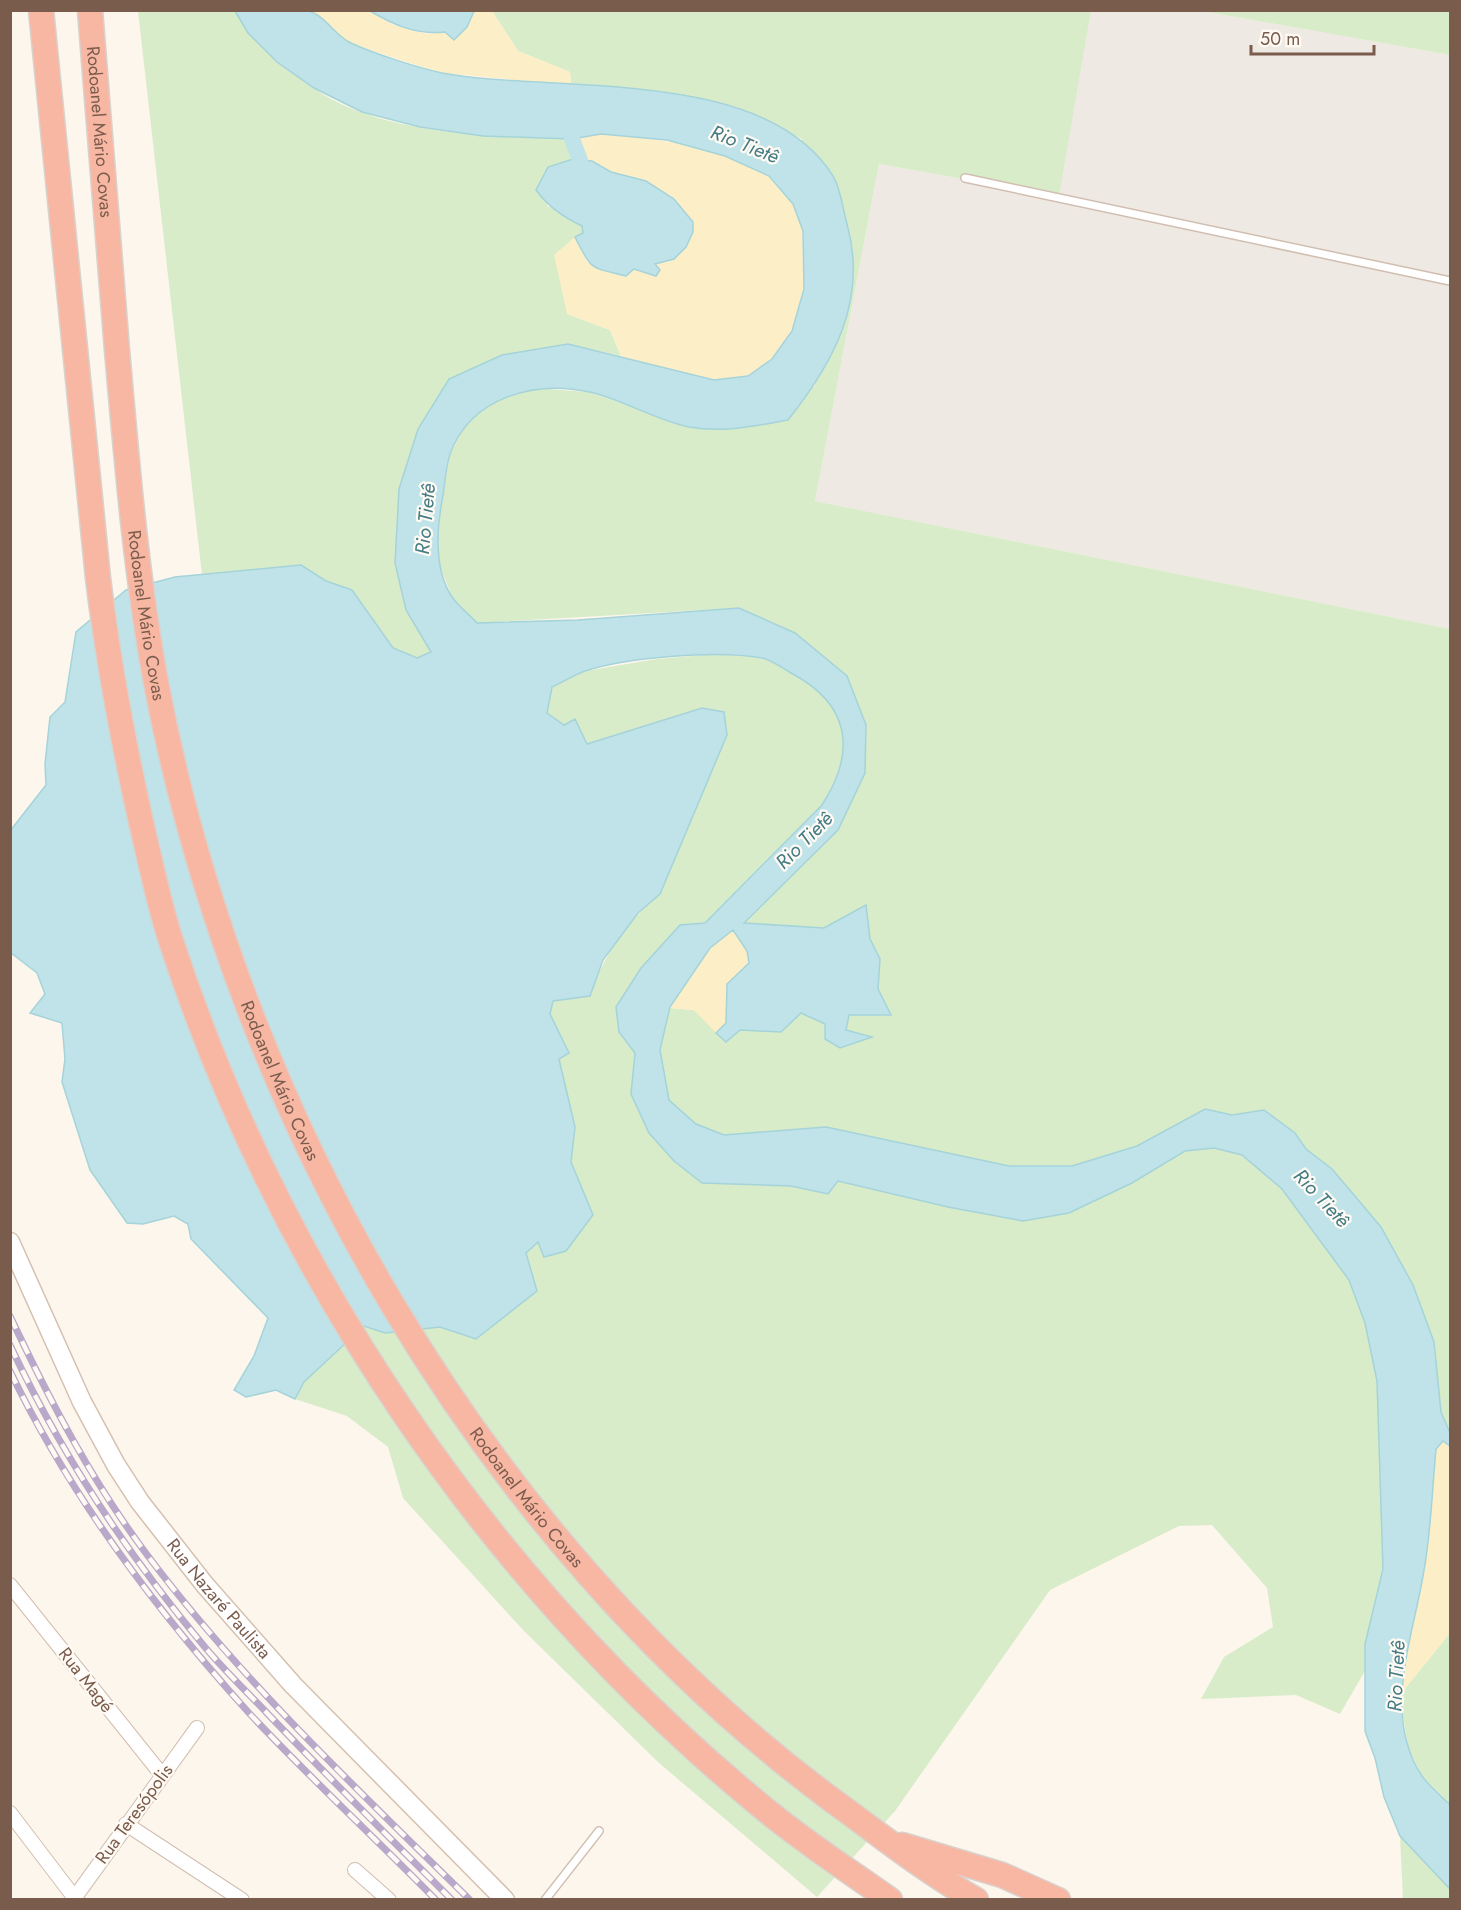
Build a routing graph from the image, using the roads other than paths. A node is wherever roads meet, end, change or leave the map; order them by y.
1 (41, 10) edge
2 (90, 10) edge
3 (964, 178) dead end
4 (1450, 281) edge
5 (10, 1242) edge
6 (10, 1586) edge
7 (197, 1728) dead end
8 (162, 1775) junction
9 (10, 1813) edge
10 (126, 1824) junction
11 (599, 1831) dead end
12 (889, 1842) junction
13 (356, 1870) dead end
14 (882, 1896) edge
15 (73, 1898) edge
16 (242, 1899) edge
17 (389, 1899) edge
18 (505, 1899) edge
19 (545, 1899) edge
20 (976, 1899) edge
21 (1058, 1899) edge

1 - 14 highway
2 - 12 highway, Rodoanel Mário Covas
3 - 4 lane
5 - 18 main road, Rua Nazaré Paulista
6 - 8 street, Rua Magé
7 - 8 street, Rua Teresópolis
8 - 10 street, Rua Teresópolis
9 - 15 street
10 - 15 street, Rua Teresópolis
10 - 16 street
11 - 19 lane
12 - 20 highway, Rodoanel Mário Covas
12 - 21 highway
13 - 17 street

